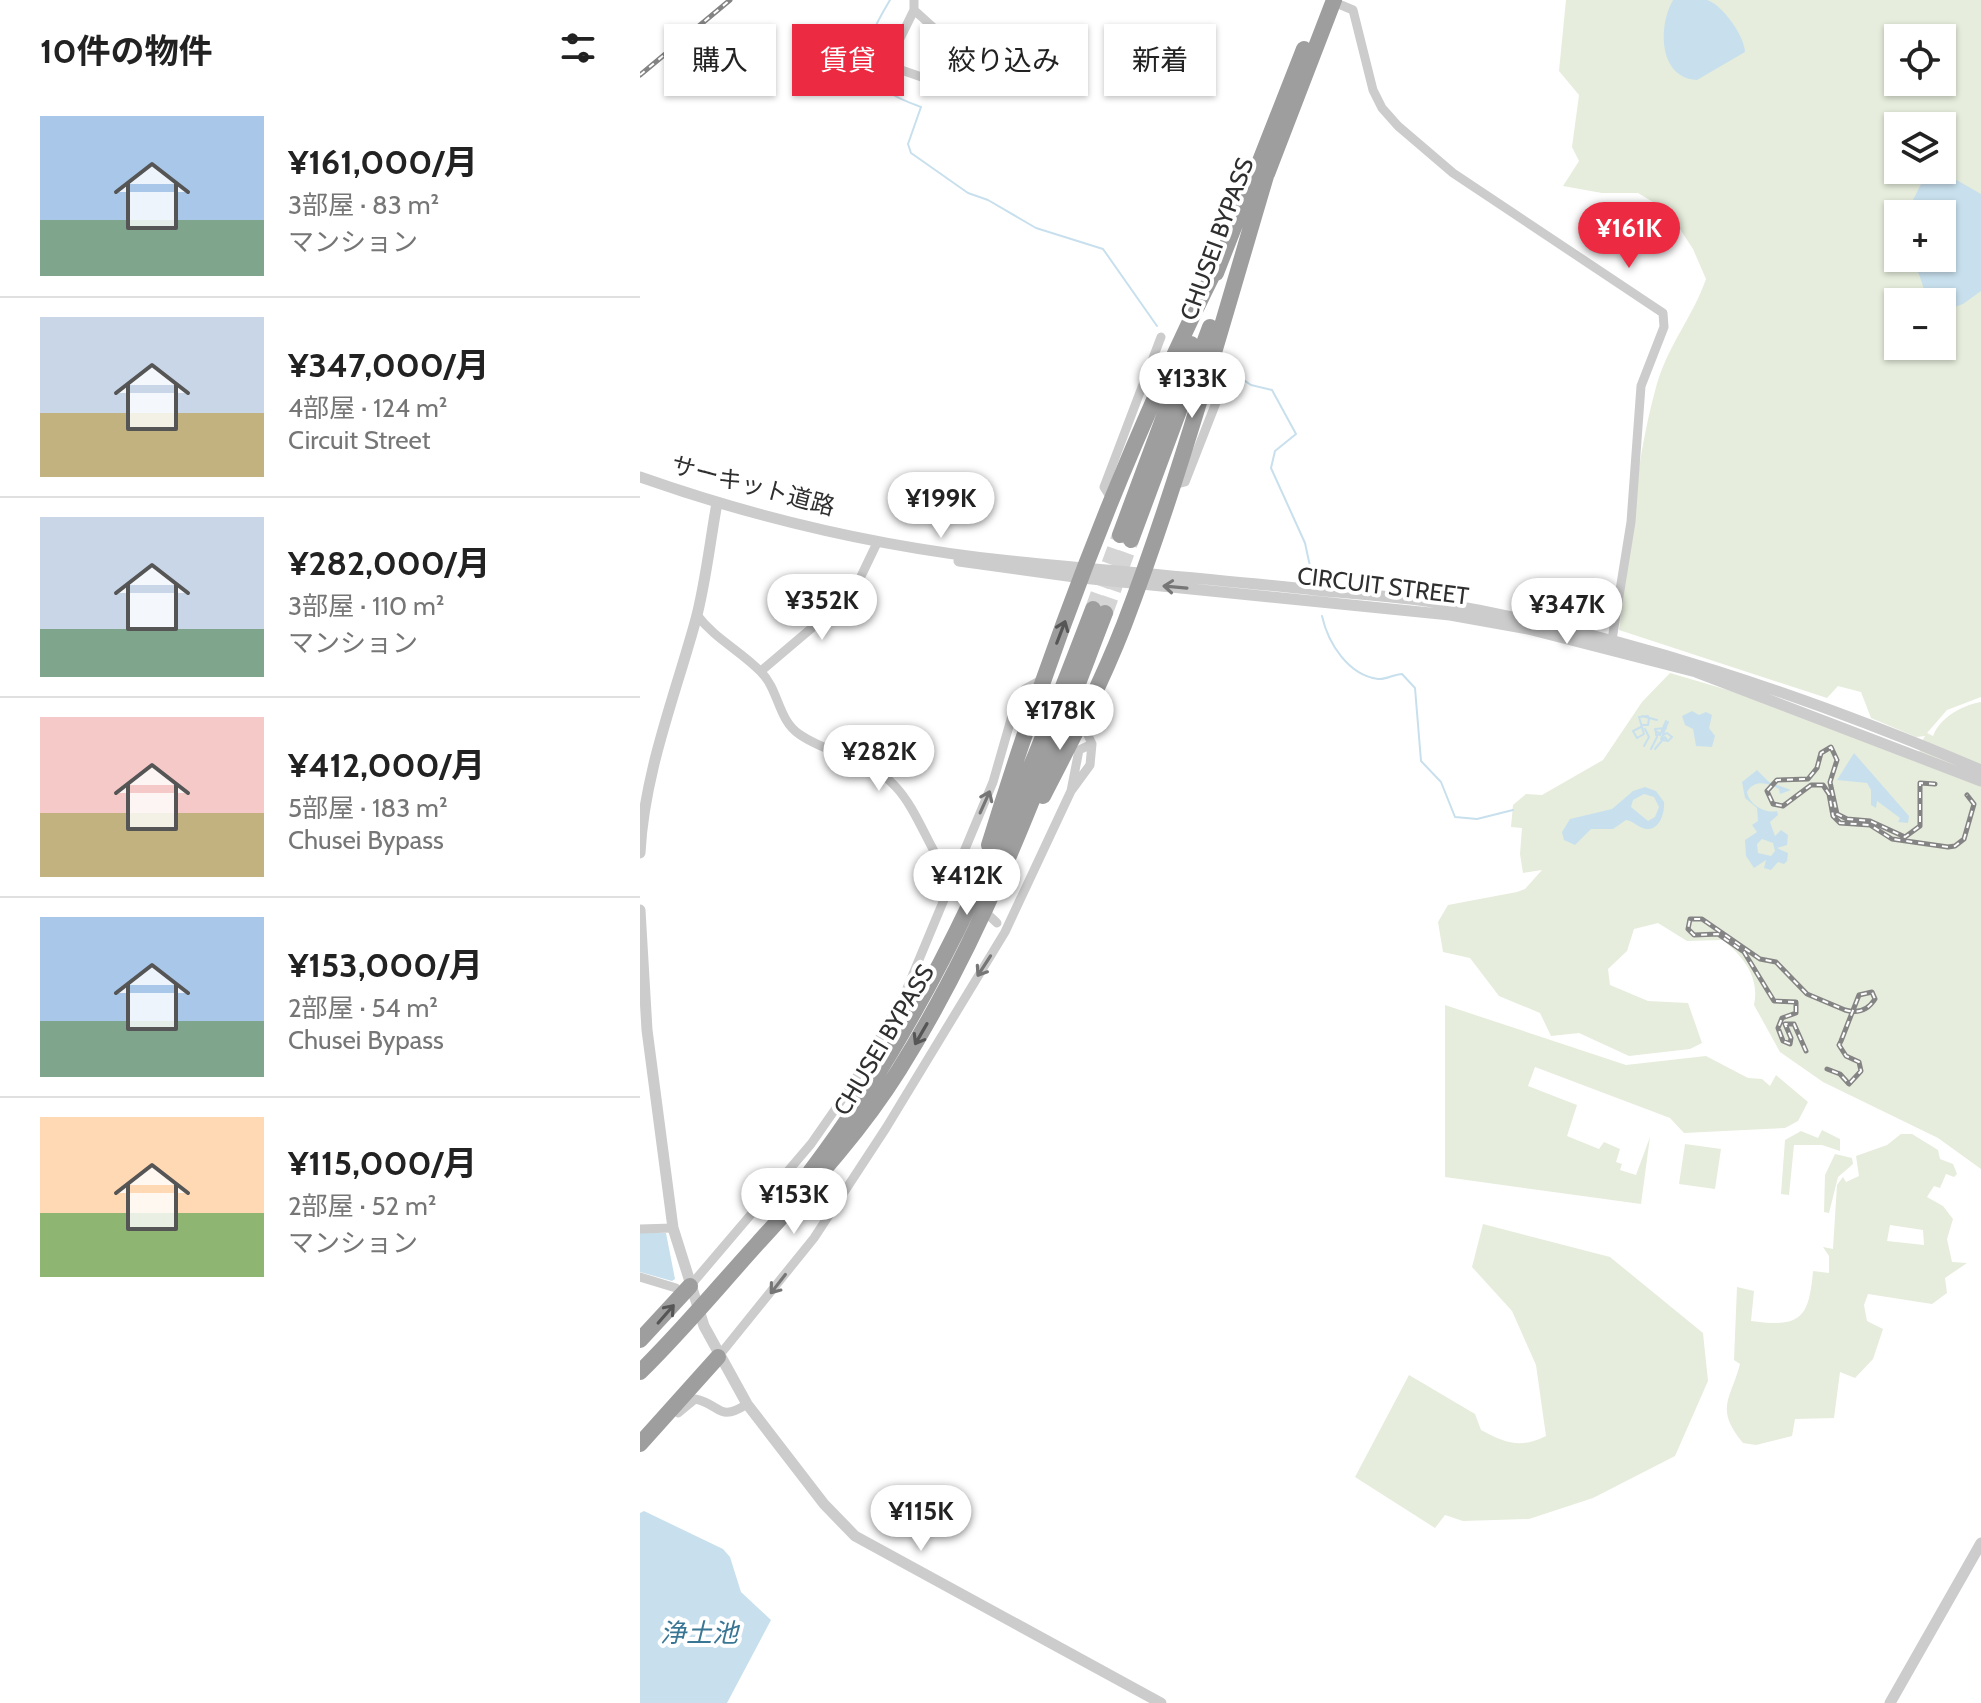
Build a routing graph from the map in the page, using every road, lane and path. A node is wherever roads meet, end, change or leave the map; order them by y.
1 (1334, 2) edge
2 (914, 5) edge
3 (1269, 166) junction
4 (1219, 262) junction
5 (1161, 337) dead end
6 (1226, 377) dead end
7 (640, 477) edge
8 (1173, 485) junction
9 (1111, 498) junction
10 (717, 503) junction
11 (741, 511) junction
12 (876, 545) junction
13 (1084, 572) junction
14 (1139, 577) junction
15 (697, 615) junction
16 (1612, 644) junction
17 (761, 671) junction
18 (1043, 679) junction
19 (1082, 722) junction
20 (1092, 744) junction
21 (1981, 770) edge
22 (1981, 781) edge
23 (1071, 791) junction
24 (640, 832) edge
25 (640, 853) edge
26 (1005, 864) junction
27 (951, 878) junction
28 (967, 890) junction
29 (640, 910) edge
30 (997, 923) dead end
31 (644, 1030) edge
32 (673, 1228) junction
33 (640, 1229) edge
34 (757, 1245) junction
35 (640, 1277) edge
36 (683, 1287) junction
37 (640, 1340) edge
38 (718, 1357) junction
39 (640, 1372) edge
40 (747, 1404) junction
41 (640, 1444) edge
42 (640, 1452) edge
43 (1981, 1543) edge
44 (1161, 1703) edge
45 (1890, 1703) edge

1 - 3 highway, CHUSEI BYPASS
1 - 4 highway, CHUSEI BYPASS
1 - 16 street
2 - 2 street
3 - 4 highway, CHUSEI BYPASS
3 - 8 highway
4 - 9 highway
5 - 9 street
6 - 8 street
7 - 10 street, サーキット道路
8 - 14 highway
9 - 13 highway
10 - 11 street, サーキット道路
10 - 15 street
11 - 12 street
11 - 13 street, サーキット道路
12 - 13 street
12 - 17 street
13 - 14 street, CIRCUIT STREET
18 -> 13 highway
14 - 16 street, CIRCUIT STREET
14 - 19 highway
15 - 17 street
15 - 24 street
16 - 21 street, CIRCUIT STREET
16 - 22 street, CIRCUIT STREET
17 - 27 street
27 -> 18 street
18 - 28 highway
19 - 20 street
19 - 26 highway
20 - 23 street
20 - 23 street
23 -> 38 street
24 - 25 street
26 - 28 highway, CHUSEI BYPASS
26 -> 34 highway, CHUSEI BYPASS
27 - 28 street
27 - 36 street
28 - 30 street
28 - 34 highway, CHUSEI BYPASS
29 - 31 street
31 - 32 street
32 - 33 street
32 - 36 street
34 - 39 highway, CHUSEI BYPASS
35 - 36 street
37 -> 36 highway
36 - 38 street
38 - 40 street
38 - 41 highway
40 - 42 street
40 - 44 street
43 - 45 street

